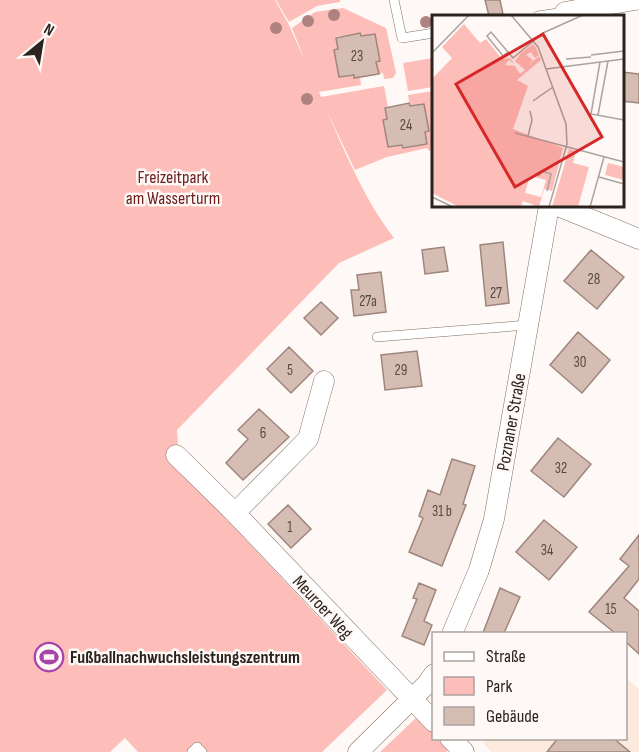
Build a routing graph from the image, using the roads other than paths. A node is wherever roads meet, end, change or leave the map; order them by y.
1 (394, 0) edge
2 (635, 0) edge
3 (564, 10) edge
4 (542, 15) edge
5 (432, 33) edge
6 (549, 207) edge
7 (560, 207) edge
8 (639, 239) edge
9 (528, 325) junction
10 (377, 337) dead end
11 (324, 381) dead end
12 (176, 455) dead end
13 (235, 513) junction
14 (452, 632) edge
15 (432, 677) edge
16 (411, 700) junction
17 (432, 720) edge
18 (452, 740) edge
19 (192, 752) edge
20 (202, 752) edge
21 (358, 752) edge
22 (464, 752) edge

1 - 5 lane
2 - 3 street
3 - 4 lane
6 - 9 street, Poznaner Straße
7 - 8 street
9 - 10 lane
9 - 14 street, Poznaner Straße
11 - 13 street
12 - 13 street, Meuroer Weg
13 - 16 street, Meuroer Weg
15 - 16 street
16 - 17 street, Meuroer Weg
16 - 21 street
18 - 22 street
19 - 20 lane

